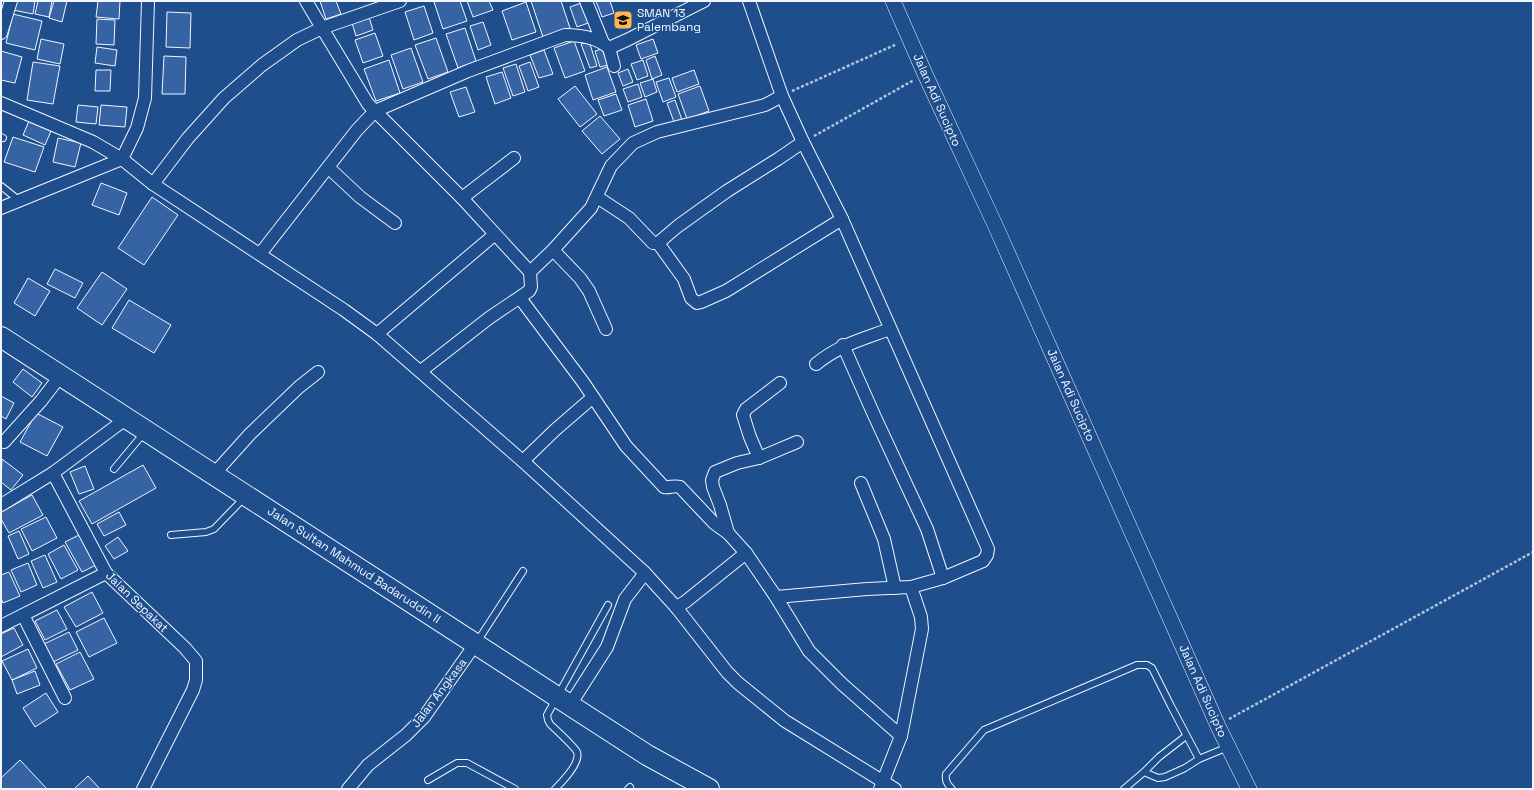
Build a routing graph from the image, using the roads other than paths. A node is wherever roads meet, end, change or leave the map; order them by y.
1 (12, 1) edge
2 (148, 1) edge
3 (306, 1) edge
4 (400, 1) edge
5 (586, 1) edge
6 (704, 1) edge
7 (749, 1) edge
8 (893, 1) edge
9 (322, 28) junction
10 (1, 33) edge
11 (606, 45) junction
12 (614, 66) dead end
13 (782, 96) junction
14 (1, 103) edge
15 (375, 111) junction
16 (803, 142) junction
17 (514, 158) dead end
18 (122, 159) junction
19 (329, 168) junction
20 (153, 184) junction
21 (3, 188) edge
22 (597, 197) junction
23 (462, 198) junction
24 (20, 200) junction
25 (1, 208) edge
26 (842, 219) junction
27 (395, 223) dead end
28 (494, 235) junction
29 (658, 243) junction
30 (553, 250) junction
31 (260, 254) junction
32 (530, 272) junction
33 (520, 298) junction
34 (606, 328) dead end
35 (890, 329) junction
36 (377, 334) junction
37 (1, 337) edge
38 (843, 346) junction
39 (816, 364) dead end
40 (421, 371) junction
41 (318, 372) dead end
42 (61, 375) junction
43 (780, 383) dead end
44 (592, 398) junction
45 (128, 418) junction
46 (146, 430) junction
47 (4, 442) dead end
48 (797, 442) dead end
49 (759, 458) junction
50 (523, 461) junction
51 (114, 469) dead end
52 (54, 473) junction
53 (214, 474) junction
54 (862, 482) dead end
55 (246, 495) junction
56 (1, 505) edge
57 (728, 532) junction
58 (171, 535) dead end
59 (746, 553) junction
60 (523, 571) dead end
61 (106, 573) junction
62 (645, 573) junction
63 (944, 578) junction
64 (911, 587) junction
65 (895, 588) junction
66 (776, 597) junction
67 (608, 605) dead end
68 (676, 607) junction
69 (22, 615) junction
70 (1, 626) edge
71 (476, 644) junction
72 (65, 698) dead end
73 (564, 701) junction
74 (901, 736) junction
75 (1186, 736) junction
76 (1228, 747) junction
77 (1199, 760) junction
78 (1144, 772) junction
79 (428, 780) dead end
80 (882, 786) edge
81 (143, 789) edge
82 (348, 789) edge
83 (515, 789) edge
84 (555, 789) edge
85 (709, 789) edge
86 (895, 789) edge
87 (952, 789) edge
88 (1124, 789) edge
89 (1249, 789) edge

1 - 10 street
2 - 18 street
3 - 9 street
4 - 9 street
5 - 11 street
6 - 11 street
7 - 13 street
8 - 76 street, Jalan Adi Sucipto
9 - 15 street
9 - 20 street
11 - 12 street
11 - 15 street
13 - 16 street
13 - 22 street
14 - 18 street
15 - 19 street
15 - 23 street
16 - 26 street
16 - 29 street
17 - 23 street
18 - 20 street
18 - 24 street
19 - 27 street
19 - 31 street
20 - 31 street
21 - 24 lane
22 - 29 street
22 - 30 street
23 - 28 street
24 - 25 street
26 - 29 street
26 - 35 street
28 - 32 street
28 - 36 street
30 - 32 street
30 - 34 street
31 - 36 street
32 - 33 street
33 - 40 street
33 - 44 street
35 - 38 street
35 - 63 street
36 - 40 street
37 - 42 highway, Jalan Sultan Mahmud Badaruddin II
38 - 39 street
38 - 63 street
40 - 50 street
41 - 53 street
42 - 45 highway, Jalan Sultan Mahmud Badaruddin II
42 - 47 street
43 - 49 street
44 - 50 street
44 - 57 street
45 - 46 highway, Jalan Sultan Mahmud Badaruddin II
45 - 52 street
46 - 51 lane
46 - 53 highway, Jalan Sultan Mahmud Badaruddin II
48 - 49 street
49 - 57 street
50 - 62 street
52 - 56 street
52 - 61 street, Jalan Sepakat
53 - 55 highway, Jalan Sultan Mahmud Badaruddin II
54 - 65 street
55 - 58 lane
55 - 71 highway, Jalan Sultan Mahmud Badaruddin II
57 - 59 street
59 - 66 street
59 - 68 street
60 - 71 lane
61 - 69 street
61 - 81 street, Jalan Sepakat
62 - 68 street
62 - 73 street
63 - 64 street
64 - 65 street
64 - 74 street
65 - 66 street
66 - 74 street
67 - 73 lane
68 - 80 street
69 - 70 street
69 - 72 street
71 - 73 highway, Jalan Sultan Mahmud Badaruddin II
71 - 82 street, Jalan Angkasa
73 - 84 lane
73 - 85 highway, Jalan Sultan Mahmud Badaruddin II
74 - 80 street
75 - 77 lane
75 - 78 lane
75 - 87 lane
76 - 77 lane
76 - 89 street, Jalan Adi Sucipto
77 - 78 lane
78 - 88 lane
79 - 83 lane
80 - 86 street

